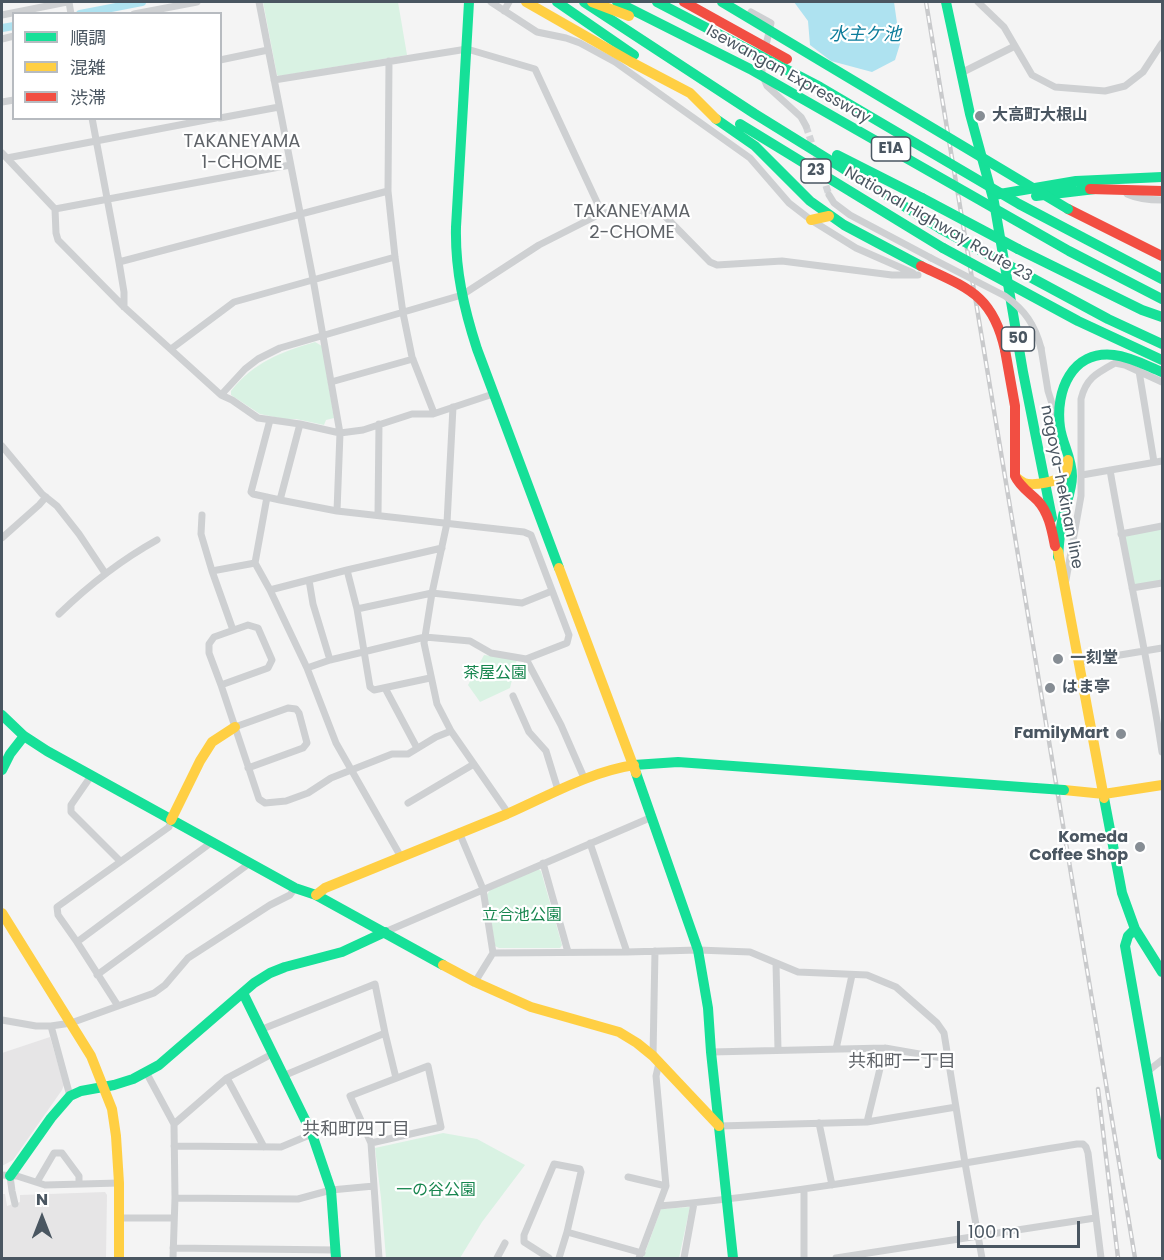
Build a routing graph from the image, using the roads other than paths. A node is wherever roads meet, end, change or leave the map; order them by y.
1 (68, 2) edge
2 (197, 2) edge
3 (259, 2) edge
4 (469, 2) edge
5 (491, 2) edge
6 (509, 2) edge
7 (526, 2) edge
8 (557, 2) edge
9 (584, 2) edge
10 (592, 2) edge
11 (617, 2) edge
12 (657, 2) edge
13 (684, 2) edge
14 (722, 2) edge
15 (733, 2) edge
16 (946, 2) edge
17 (978, 2) edge
18 (504, 11) junction
19 (17, 12) edge
20 (144, 12) edge
21 (1162, 43) edge
22 (1015, 46) junction
23 (268, 50) junction
24 (468, 50) junction
25 (222, 60) edge
26 (389, 61) junction
27 (961, 73) junction
28 (274, 80) junction
29 (690, 93) junction
30 (279, 106) junction
31 (755, 114) junction
32 (222, 118) edge
33 (92, 120) edge
34 (206, 120) edge
35 (806, 126) tunnel mouth
36 (97, 141) junction
37 (4, 156) edge
38 (906, 158) junction
39 (290, 165) junction
40 (1162, 177) edge
41 (1162, 184) edge
42 (1090, 189) junction
43 (1120, 190) junction
44 (388, 191) junction
45 (1162, 191) edge
46 (829, 195) tunnel mouth
47 (107, 199) junction
48 (993, 199) junction
49 (1162, 200) edge
50 (810, 201) junction
51 (1019, 204) junction
52 (55, 209) junction
53 (602, 213) junction
54 (299, 215) junction
55 (829, 216) junction
56 (811, 220) junction
57 (1162, 256) edge
58 (396, 257) junction
59 (119, 262) junction
60 (313, 279) junction
61 (1162, 279) edge
62 (462, 295) junction
63 (1162, 298) edge
64 (124, 306) junction
65 (403, 313) junction
66 (1162, 317) edge
67 (323, 336) junction
68 (1162, 344) edge
69 (171, 350) junction
70 (413, 359) junction
71 (1162, 360) edge
72 (1139, 371) junction
73 (1162, 372) edge
74 (331, 382) junction
75 (1162, 382) edge
76 (493, 394) junction
77 (221, 395) junction
78 (453, 407) junction
79 (434, 413) junction
80 (270, 420) junction
81 (300, 424) junction
82 (379, 424) junction
83 (1059, 425) junction
84 (340, 433) junction
85 (2, 446) edge
86 (1066, 450) junction
87 (1159, 461) edge
88 (1110, 470) junction
89 (1082, 475) junction
90 (1015, 476) junction
91 (1045, 482) junction
92 (46, 497) junction
93 (267, 497) junction
94 (280, 500) junction
95 (337, 511) junction
96 (202, 515) dead end
97 (378, 515) junction
98 (447, 524) junction
99 (1162, 526) edge
100 (1121, 534) junction
101 (2, 538) edge
102 (157, 540) dead end
103 (442, 548) junction
104 (1058, 556) junction
105 (255, 563) junction
106 (212, 570) junction
107 (347, 570) junction
108 (105, 573) junction
109 (309, 580) junction
110 (1162, 583) edge
111 (1132, 588) junction
112 (1064, 589) junction
113 (270, 590) junction
114 (552, 591) junction
115 (432, 593) junction
116 (357, 609) junction
117 (59, 614) dead end
118 (233, 630) junction
119 (425, 637) junction
120 (1162, 648) edge
121 (363, 651) junction
122 (1144, 652) junction
123 (526, 659) junction
124 (330, 660) junction
125 (1078, 662) junction
126 (307, 668) junction
127 (430, 678) junction
128 (221, 685) junction
129 (385, 688) junction
130 (513, 696) dead end
131 (1159, 712) edge
132 (2, 715) edge
133 (235, 727) junction
134 (451, 731) junction
135 (24, 736) junction
136 (417, 748) junction
137 (1162, 752) edge
138 (474, 764) junction
139 (633, 765) junction
140 (248, 768) junction
141 (2, 770) edge
142 (351, 770) junction
143 (91, 776) junction
144 (585, 780) junction
145 (1162, 785) edge
146 (558, 790) junction
147 (1104, 794) junction
148 (408, 803) dead end
149 (508, 813) junction
150 (652, 817) junction
151 (171, 820) junction
152 (459, 832) junction
153 (212, 842) junction
154 (590, 843) junction
155 (401, 856) junction
156 (120, 861) junction
157 (250, 863) junction
158 (543, 863) junction
159 (295, 888) junction
160 (483, 889) junction
161 (316, 895) junction
162 (2, 913) edge
163 (1136, 929) junction
164 (385, 932) junction
165 (77, 942) junction
166 (698, 950) junction
167 (655, 951) junction
168 (493, 952) junction
169 (568, 952) junction
170 (627, 952) junction
171 (777, 963) junction
172 (1162, 972) edge
173 (97, 975) junction
174 (852, 975) junction
175 (475, 982) junction
176 (243, 993) junction
177 (118, 1006) junction
178 (2, 1020) edge
179 (71, 1023) junction
180 (51, 1026) junction
181 (260, 1030) junction
182 (385, 1033) junction
183 (885, 1048) junction
184 (836, 1049) junction
185 (778, 1050) junction
186 (711, 1052) junction
187 (272, 1054) junction
188 (948, 1059) junction
189 (656, 1060) junction
190 (1162, 1060) edge
191 (1148, 1071) junction
192 (146, 1072) junction
193 (283, 1076) junction
194 (227, 1078) junction
195 (396, 1078) junction
196 (104, 1086) junction
197 (70, 1096) junction
198 (956, 1107) junction
199 (867, 1122) junction
200 (819, 1123) junction
201 (174, 1124) junction
202 (719, 1126) junction
203 (312, 1134) junction
204 (370, 1143) junction
205 (174, 1146) junction
206 (264, 1147) junction
207 (1162, 1155) edge
208 (964, 1163) junction
209 (6, 1175) edge
210 (628, 1177) dead end
211 (37, 1182) junction
212 (119, 1183) junction
213 (79, 1184) junction
214 (832, 1185) junction
215 (374, 1186) junction
216 (666, 1186) junction
217 (804, 1189) junction
218 (331, 1190) junction
219 (175, 1198) junction
220 (727, 1199) junction
221 (694, 1203) junction
222 (15, 1204) dead end
223 (659, 1206) junction
224 (120, 1218) junction
225 (174, 1218) junction
226 (1095, 1218) junction
227 (567, 1232) junction
228 (978, 1237) junction
229 (505, 1243) dead end
230 (173, 1248) junction
231 (336, 1254) edge
232 (640, 1256) edge
233 (119, 1258) edge
234 (173, 1258) edge
235 (379, 1258) edge
236 (497, 1258) edge
237 (549, 1258) edge
238 (559, 1258) edge
239 (684, 1258) edge
240 (733, 1258) edge
241 (804, 1258) edge
242 (836, 1258) edge
243 (982, 1258) edge
244 (1101, 1258) edge

1 - 19 street
2 - 20 street
3 - 23 street
4 - 24 main road
5 - 18 street
6 - 18 street
7 - 29 main road
8 - 29 main road, National Highway Route 23 / 23
9 - 31 main road, National Highway Route 23 / 23
10 - 38 main road, bridge
11 - 38 main road, Isewangan Expressway / E1A, bridge
12 - 51 main road, Isewangan Expressway / E1A, bridge
13 - 51 main road, bridge
14 - 57 main road, bridge
15 - 35 street
16 - 27 main road, nagoya-hekinan line / 50
17 - 22 street
18 - 56 street
21 - 22 street
22 - 27 street
23 - 25 street
23 - 28 street
24 - 26 street
24 - 53 street
24 - 62 main road
26 - 28 street
26 - 44 street
27 - 48 main road, nagoya-hekinan line / 50
28 - 30 street
29 - 50 main road
29 - 71 main road, National Highway Route 23 / 23, bridge
30 - 32 street
30 - 39 street
31 - 66 main road, bridge
31 - 68 main road, National Highway Route 23 / 23, bridge
33 - 36 street
34 - 36 street
36 - 37 street
36 - 47 street
37 - 52 street
38 - 63 main road, Isewangan Expressway / E1A, bridge
39 - 47 street
39 - 54 street
40 - 48 main road
41 - 42 main road
42 - 43 main road
42 - 48 main road
43 - 45 main road
43 - 49 street
44 - 54 street
44 - 58 street
46 - 83 street, bridge
47 - 52 street
47 - 59 street
48 - 91 main road, nagoya-hekinan line / 50
50 - 55 main road
50 - 56 street
51 - 61 main road, Isewangan Expressway / E1A, bridge
52 - 64 street
53 - 56 street
53 - 62 street
54 - 59 street
54 - 60 street
55 - 56 main road
55 - 90 main road, bridge
58 - 60 street
58 - 65 street
59 - 64 street
60 - 67 street
60 - 69 street
62 - 65 street
62 - 76 main road
64 - 69 street
65 - 67 street
65 - 70 street
67 - 74 street
67 - 77 street
69 - 77 street
70 - 74 street
70 - 79 street
72 - 75 street
72 - 87 street
72 - 89 street
73 - 83 main road
74 - 84 street
76 - 78 street
76 - 139 main road
77 - 80 street
78 - 79 street
78 - 98 street
79 - 82 street
80 - 81 street
80 - 93 street
81 - 84 street
81 - 94 street
82 - 84 street
82 - 97 street
83 - 86 main road
84 - 95 street
85 - 92 street
86 - 91 main road
86 - 104 main road
87 - 88 street
88 - 89 street
88 - 100 street
89 - 112 street
90 - 91 main road
90 - 104 main road
91 - 104 main road, nagoya-hekinan line / 50
92 - 101 street
92 - 108 street
93 - 94 street
93 - 105 street
94 - 95 street
95 - 97 street
96 - 106 street
97 - 98 street
98 - 103 street
98 - 114 street
99 - 100 street
100 - 111 street
102 - 108 street
103 - 107 street
103 - 115 street
104 - 112 main road, nagoya-hekinan line / 50
105 - 106 street
105 - 113 street
106 - 118 street
107 - 109 street
107 - 116 street
108 - 117 street
109 - 113 street
109 - 124 street
110 - 111 street
111 - 122 street
112 - 125 main road, nagoya-hekinan line / 50
113 - 126 street
114 - 115 street
114 - 123 street
115 - 116 street
115 - 119 street
116 - 121 street
118 - 128 street
118 - 128 street
119 - 121 street
119 - 123 street
119 - 127 street
120 - 122 street
121 - 124 street
121 - 129 street
122 - 125 street
122 - 131 street
123 - 144 street
124 - 126 street
125 - 147 main road, nagoya-hekinan line / 50
126 - 142 street
127 - 129 street
127 - 134 street
128 - 133 street
129 - 136 street
130 - 146 street
131 - 137 street
132 - 135 main road
133 - 140 street
133 - 140 street
133 - 151 main road
134 - 136 street
134 - 138 street
135 - 141 main road
135 - 143 main road
136 - 142 street
138 - 148 street
138 - 149 street
139 - 144 main road
139 - 147 main road, bridge
139 - 150 main road
140 - 142 street
142 - 155 street
143 - 151 main road
143 - 156 street
144 - 146 main road
145 - 147 main road
146 - 149 main road
147 - 163 main road, nagoya-hekinan line / 50
149 - 152 main road
150 - 154 street
150 - 166 main road
151 - 153 main road
151 - 156 street
152 - 155 main road
152 - 160 street
153 - 157 main road
153 - 165 street
154 - 158 street
154 - 170 street
155 - 161 main road
156 - 165 street
157 - 159 main road
157 - 173 street
158 - 160 street
158 - 169 street
159 - 161 main road
159 - 177 street
160 - 164 street
160 - 168 street
161 - 164 main road
162 - 179 main road
163 - 172 main road, nagoya-hekinan line / 50
163 - 191 main road
164 - 175 main road
164 - 176 main road
165 - 173 street
166 - 167 street
166 - 171 street
166 - 186 main road
167 - 170 street
167 - 189 street
168 - 169 street
168 - 175 street
169 - 170 street
171 - 174 street
171 - 185 street
173 - 177 street
174 - 184 street
174 - 188 street
175 - 189 main road
176 - 181 main road
176 - 192 main road
177 - 179 street
178 - 180 street
179 - 180 street
179 - 196 main road
180 - 197 street
181 - 182 street
181 - 187 main road
182 - 193 street
182 - 195 street
183 - 184 street
183 - 188 street
183 - 199 street
184 - 185 street
185 - 186 street
186 - 202 main road
187 - 193 main road
187 - 194 street
188 - 198 street
189 - 202 main road
189 - 216 street
190 - 191 street
191 - 207 main road
192 - 196 main road
192 - 201 street
193 - 203 main road
194 - 201 street
194 - 206 street
195 - 204 street
195 - 204 street
196 - 197 main road
196 - 212 main road
197 - 209 main road
198 - 199 street
198 - 208 street
199 - 200 street
200 - 202 street
200 - 214 street
201 - 205 street
202 - 220 main road
203 - 206 street
203 - 218 main road
204 - 215 street
205 - 206 street
205 - 219 street
208 - 214 street
208 - 226 street
208 - 228 street
209 - 211 street
209 - 222 street
210 - 216 street
211 - 213 street
211 - 213 street
212 - 213 street
212 - 224 main road
214 - 217 street
215 - 218 street
215 - 235 street
216 - 223 street
217 - 220 street
217 - 241 street
218 - 219 street
218 - 231 main road
219 - 225 street
220 - 221 street
220 - 240 main road
221 - 223 street
221 - 239 street
223 - 232 street
224 - 225 street
224 - 233 main road
225 - 230 street
226 - 228 street
226 - 244 street
227 - 232 street
227 - 237 street
227 - 238 street
228 - 242 street
228 - 243 street
229 - 236 street
230 - 231 street
230 - 234 street

